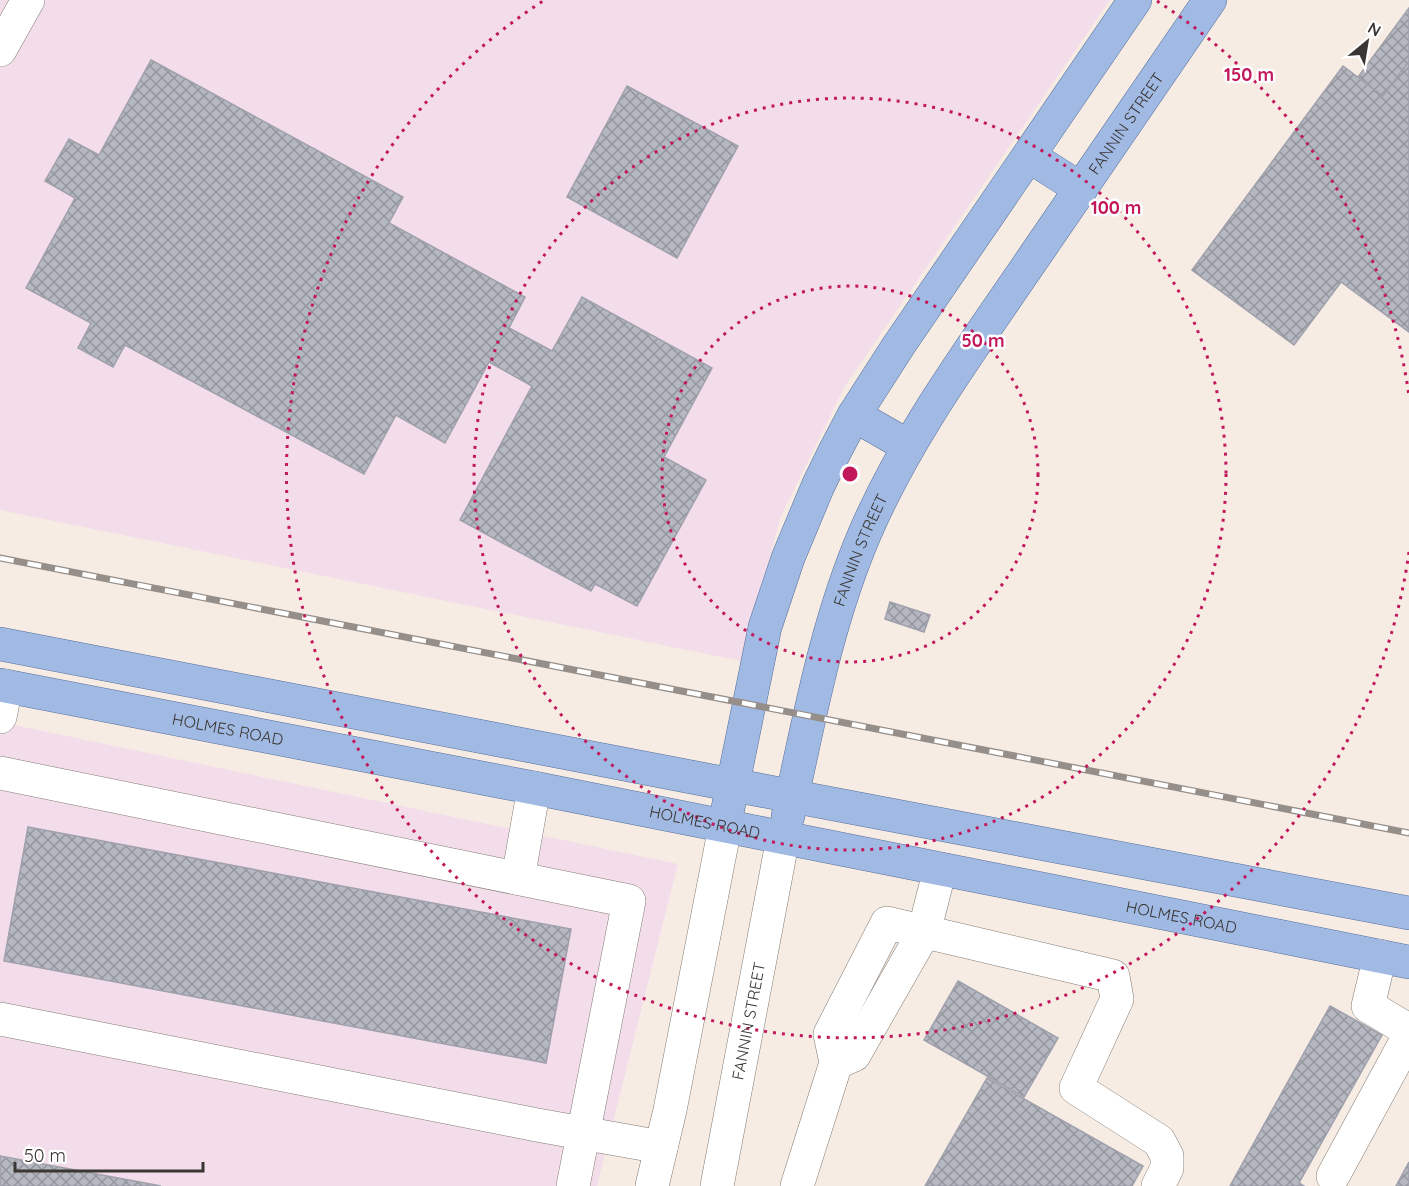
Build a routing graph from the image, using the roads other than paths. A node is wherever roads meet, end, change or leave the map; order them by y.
1 (28, 0) edge
2 (1135, 0) edge
3 (1210, 0) edge
4 (0, 50) edge
5 (1029, 156) junction
6 (1081, 189) junction
7 (854, 415) junction
8 (908, 446) junction
9 (8, 645) edge
10 (2, 696) edge
11 (0, 773) edge
12 (733, 785) junction
13 (534, 788) junction
14 (793, 796) junction
15 (725, 827) junction
16 (783, 838) junction
17 (940, 869) junction
18 (518, 878) junction
19 (1398, 911) edge
20 (924, 932) junction
21 (1395, 959) edge
22 (0, 1019) edge
23 (584, 1133) junction
24 (662, 1147) junction
25 (1333, 1176) dead end
26 (573, 1186) edge
27 (652, 1186) edge
28 (717, 1186) edge
29 (797, 1186) edge
30 (1158, 1186) edge

1 - 4 street
2 - 5 main road
3 - 6 main road, FANNIN STREET
5 - 6 main road
5 - 7 main road
6 - 8 main road, FANNIN STREET
7 - 8 main road
7 - 12 main road
8 - 14 main road, FANNIN STREET
9 - 10 main road
9 - 12 main road
10 - 13 main road, HOLMES ROAD
11 - 18 street
12 - 14 main road
12 - 15 main road
13 - 15 main road, HOLMES ROAD
13 - 18 street
14 - 16 main road, FANNIN STREET
14 - 19 main road
15 - 16 main road, HOLMES ROAD
15 - 24 street
16 - 17 main road, HOLMES ROAD
16 - 28 street, FANNIN STREET
17 - 20 street
17 - 21 main road, HOLMES ROAD
18 - 23 street
19 - 21 main road
20 - 29 street
20 - 30 street
21 - 25 street
22 - 23 street
23 - 24 street
23 - 26 street
24 - 27 street

